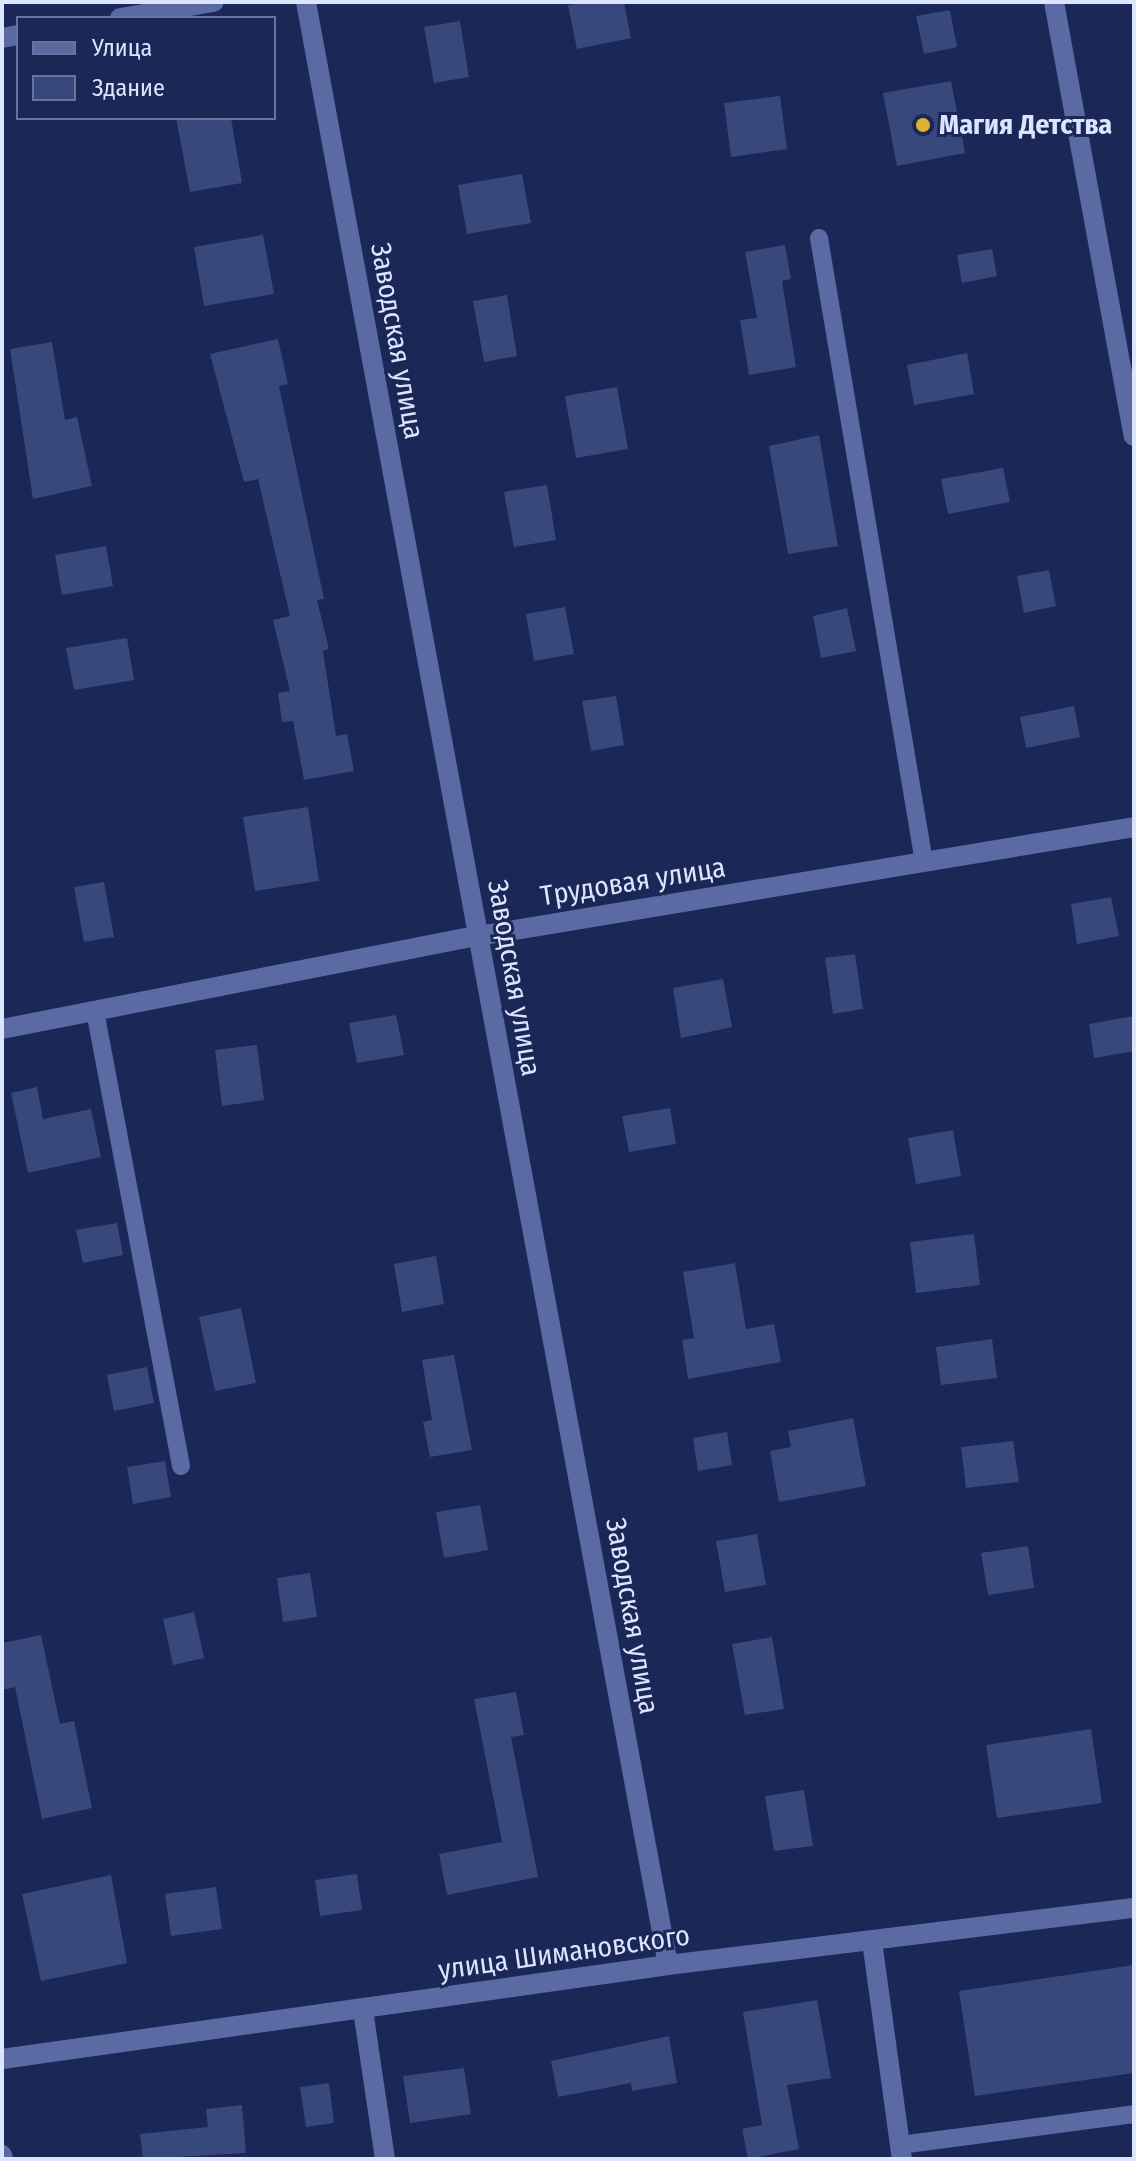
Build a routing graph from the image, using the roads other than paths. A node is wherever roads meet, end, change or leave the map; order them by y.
1 (214, 2) edge
2 (306, 2) edge
3 (1054, 2) edge
4 (132, 16) edge
5 (819, 238) dead end
6 (1134, 436) edge
7 (1134, 827) edge
8 (924, 862) junction
9 (478, 936) junction
10 (95, 1011) junction
11 (2, 1029) edge
12 (181, 1466) dead end
13 (1134, 1908) edge
14 (872, 1941) junction
15 (668, 1965) junction
16 (363, 2010) junction
17 (2, 2059) edge
18 (1134, 2114) edge
19 (901, 2152) edge
20 (385, 2159) edge

1 - 4 street
2 - 9 street, Заводская улица
3 - 6 street
5 - 8 lane
7 - 8 street, Трудовая улица
8 - 9 street, Трудовая улица
9 - 10 street, Трудовая улица
9 - 15 street, Заводская улица
10 - 11 street, Трудовая улица
10 - 12 lane
13 - 14 street, улица Шимановского
14 - 15 street, улица Шимановского
14 - 19 street
15 - 16 street, улица Шимановского
16 - 17 street, улица Шимановского
16 - 20 street
18 - 19 lane

